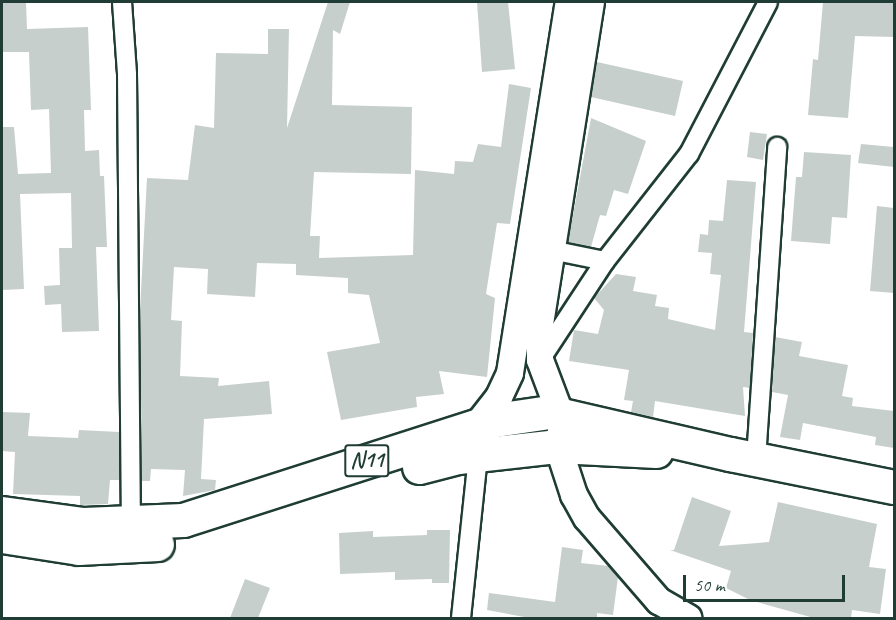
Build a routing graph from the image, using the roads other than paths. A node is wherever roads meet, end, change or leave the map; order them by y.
1 (122, 2) edge
2 (569, 2) edge
3 (591, 2) edge
4 (768, 2) edge
5 (777, 147) dead end
6 (551, 250) junction
7 (605, 261) junction
8 (540, 360) junction
9 (561, 413) junction
10 (478, 446) junction
11 (558, 446) junction
12 (743, 457) junction
13 (894, 487) edge
14 (2, 513) edge
15 (2, 536) edge
16 (131, 536) junction
17 (460, 618) edge
18 (688, 618) edge

1 - 16 street
2 - 10 street
3 - 6 street
4 - 7 street
5 - 12 street
6 - 7 street
6 - 8 street
7 - 8 street
8 - 9 street
9 - 10 highway, N11
9 - 11 street
9 - 12 highway, N11
10 - 11 highway, N11
10 - 16 highway, N11
10 - 17 street
11 - 12 highway, N11
11 - 18 street
12 - 13 highway, N11
14 - 16 highway, N11
15 - 16 highway, N11

